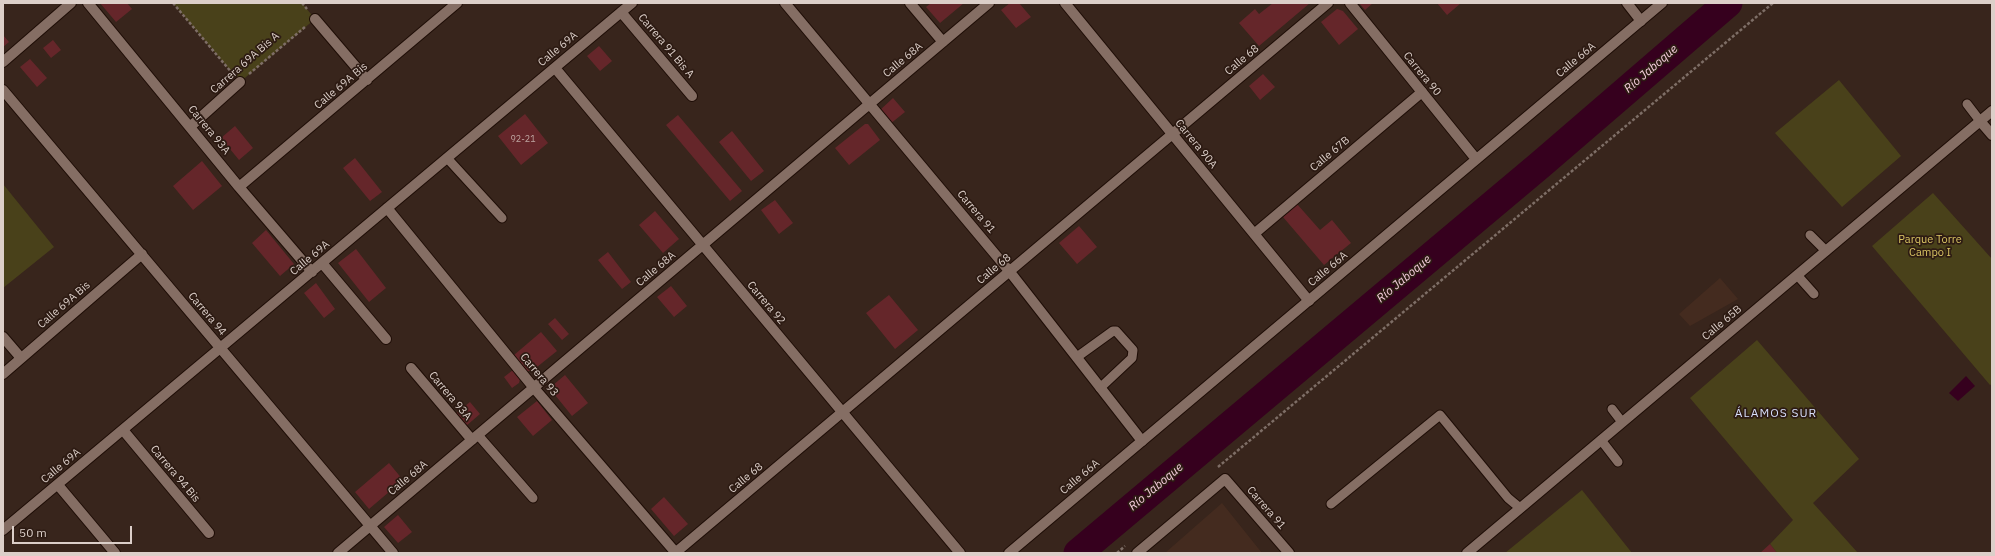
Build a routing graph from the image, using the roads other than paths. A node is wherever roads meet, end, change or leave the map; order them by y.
1 (71, 3) edge
2 (88, 3) edge
3 (457, 3) edge
4 (632, 3) edge
5 (785, 3) edge
6 (910, 3) edge
7 (989, 3) edge
8 (1065, 3) edge
9 (1328, 3) edge
10 (1350, 3) edge
11 (1627, 3) edge
12 (1662, 3) edge
13 (621, 12) junction
14 (315, 18) road end
15 (1641, 21) junction
16 (943, 42) junction
17 (3, 62) edge
18 (555, 68) junction
19 (367, 80) junction
20 (240, 82) road end
21 (3, 90) edge
22 (1422, 92) junction
23 (692, 96) dead end
24 (870, 104) junction
25 (1967, 104) dead end
26 (1992, 111) edge
27 (1980, 121) junction
28 (191, 126) junction
29 (1173, 134) junction
30 (1992, 135) edge
31 (447, 158) junction
32 (1476, 160) junction
33 (240, 187) junction
34 (388, 208) junction
35 (502, 218) dead end
36 (1254, 234) junction
37 (1810, 234) dead end
38 (702, 245) junction
39 (1826, 251) junction
40 (142, 254) junction
41 (322, 263) junction
42 (312, 272) junction
43 (1010, 272) junction
44 (1797, 275) junction
45 (1814, 294) dead end
46 (1309, 300) junction
47 (3, 337) edge
48 (386, 339) dead end
49 (221, 348) junction
50 (1077, 357) junction
51 (21, 358) junction
52 (411, 368) dead end
53 (3, 374) edge
54 (534, 388) junction
55 (1100, 388) junction
56 (1612, 409) dead end
57 (842, 412) junction
58 (1622, 422) junction
59 (123, 430) junction
60 (475, 438) junction
61 (1601, 440) junction
62 (1142, 441) junction
63 (1618, 462) dead end
64 (58, 485) junction
65 (533, 498) dead end
66 (1331, 504) dead end
67 (1520, 508) junction
68 (370, 526) junction
69 (3, 530) edge
70 (209, 533) dead end
71 (116, 553) edge
72 (338, 553) edge
73 (393, 553) edge
74 (676, 553) edge
75 (960, 553) edge
76 (1009, 553) edge
77 (1137, 553) edge
78 (1289, 553) edge
79 (1467, 553) edge

1 - 17 street
2 - 28 street, Carrera 93A
3 - 19 street, Calle 69A Bis
4 - 13 street, Calle 69A
5 - 24 street, Carrera 91
6 - 16 street
7 - 16 street, Calle 68A
8 - 29 street, Carrera 90A
9 - 29 street, Calle 68
10 - 22 street, Carrera 90
11 - 15 street
12 - 15 street, Calle 66A
13 - 18 street, Calle 69A
13 - 23 street, Carrera 91 Bis A
14 - 19 street
15 - 32 street, Calle 66A
16 - 24 street, Calle 68A
18 - 31 street, Calle 69A
18 - 38 street, Carrera 92
19 - 33 street, Calle 69A Bis
20 - 28 street, Carrera 69A Bis A
21 - 40 street, Carrera 94
22 - 32 street, Carrera 90
22 - 36 street, Calle 67B
24 - 38 street, Calle 68A
24 - 43 street, Carrera 91
25 - 27 lane
26 - 27 street, Calle 65B
27 - 30 street
27 - 39 street, Calle 65B
28 - 33 street, Carrera 93A
29 - 36 street, Carrera 90A
29 - 43 street, Calle 68
31 - 34 street, Calle 69A
31 - 35 lane
32 - 46 street, Calle 66A
33 - 42 street, Carrera 93A
34 - 41 street, Calle 69A
34 - 54 street, Carrera 93
36 - 46 street, Carrera 90A
37 - 39 lane
38 - 54 street, Calle 68A
38 - 57 street, Carrera 92
39 - 44 street, Calle 65B
40 - 49 street, Carrera 94
40 - 51 street, Calle 69A Bis
41 - 42 street, Calle 69A
41 - 48 street
42 - 49 street, Calle 69A
43 - 50 street, Carrera 91
43 - 57 street, Calle 68
44 - 45 lane
44 - 58 street, Calle 65B
46 - 62 street, Calle 66A
47 - 51 street
49 - 59 street, Calle 69A
49 - 68 street, Carrera 94
50 - 55 street, Carrera 91
50 - 55 lane
51 - 53 street, Calle 69A Bis
52 - 60 street, Carrera 93A
54 - 60 street, Calle 68A
54 - 74 street, Carrera 93
55 - 62 street, Carrera 91
56 - 58 lane
57 - 74 street, Calle 68
57 - 75 street, Carrera 92
58 - 61 street, Calle 65B
59 - 64 street, Calle 69A
59 - 70 street, Carrera 94 Bis
60 - 65 lane
60 - 68 street, Calle 68A
61 - 63 lane
61 - 67 street, Calle 65B
62 - 76 street, Calle 66A
64 - 69 street, Calle 69A
64 - 71 street
66 - 67 lane
67 - 79 street, Calle 65B
68 - 72 street, Calle 68A
68 - 73 street, Carrera 94
77 - 78 street, Carrera 91

